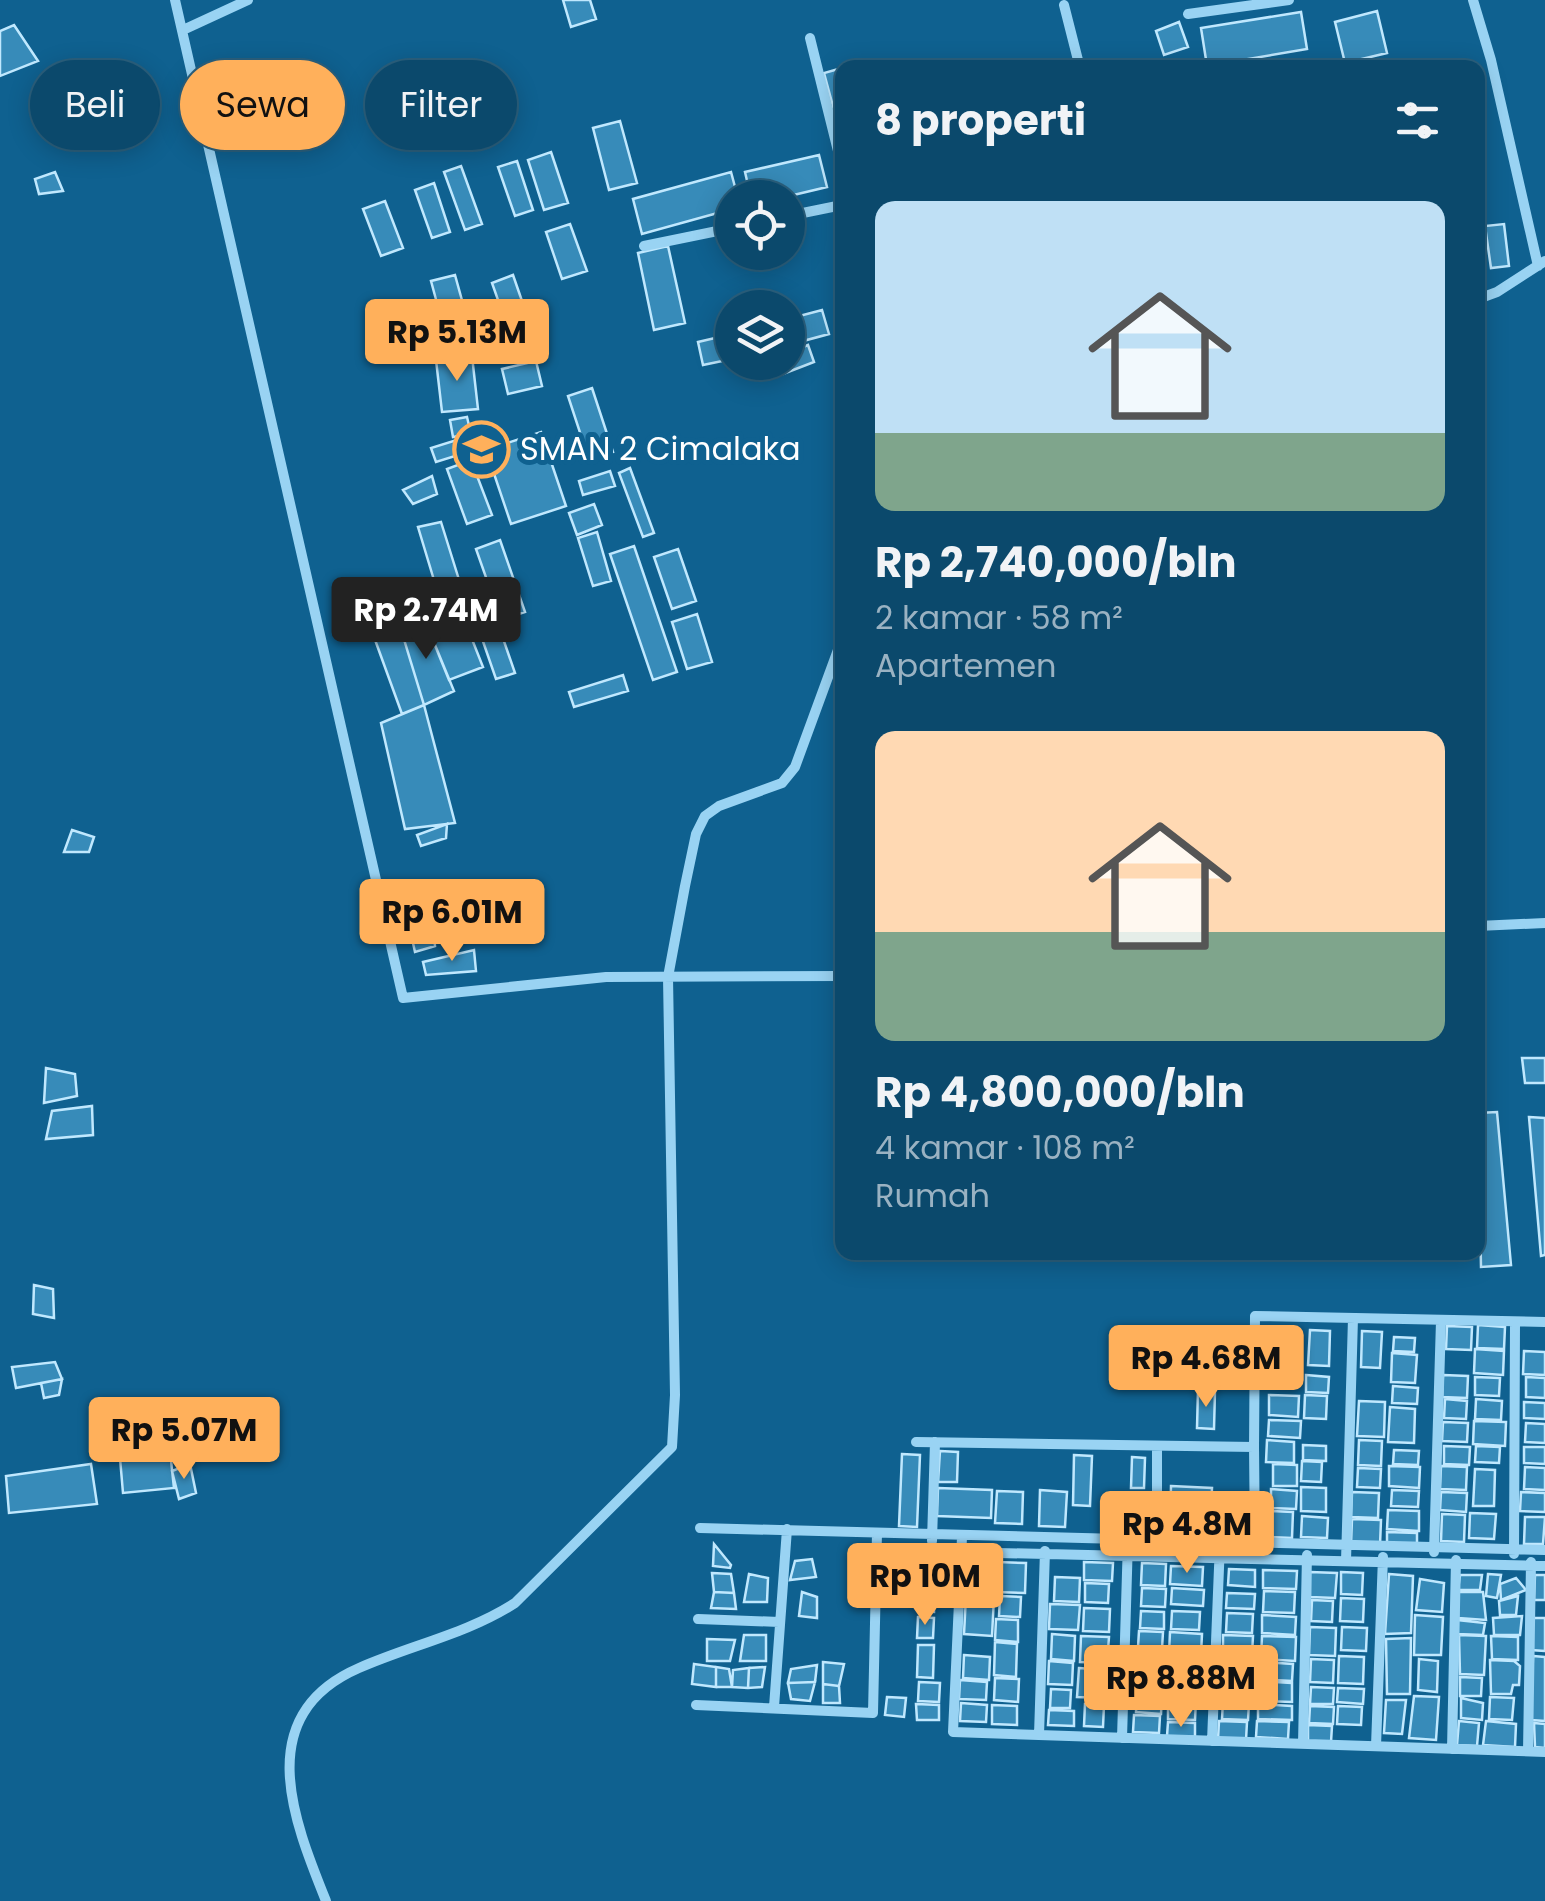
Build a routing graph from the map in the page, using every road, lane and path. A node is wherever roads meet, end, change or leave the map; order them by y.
1 (175, 0) edge
2 (248, 0) edge
3 (1289, 0) edge
4 (1473, 0) edge
5 (1064, 5) dead end
6 (1188, 14) dead end
7 (183, 30) junction
8 (810, 38) dead end
9 (1078, 60) edge
10 (835, 139) edge
11 (835, 206) edge
12 (805, 213) edge
13 (715, 231) edge
14 (644, 246) dead end
15 (1542, 263) edge
16 (1485, 296) edge
17 (835, 658) edge
18 (1545, 923) edge
19 (1485, 926) edge
20 (835, 976) edge
21 (668, 977) junction
22 (1353, 1318) junction
23 (1441, 1321) junction
24 (1545, 1322) edge
25 (1515, 1323) junction
26 (916, 1442) dead end
27 (934, 1442) junction
28 (1156, 1446) junction
29 (1254, 1448) junction
30 (700, 1528) dead end
31 (786, 1529) junction
32 (877, 1533) junction
33 (932, 1536) junction
34 (962, 1537) junction
35 (1045, 1538) junction
36 (1128, 1540) junction
37 (1156, 1541) junction
38 (1220, 1542) junction
39 (1254, 1544) junction
40 (1307, 1544) junction
41 (1346, 1545) junction
42 (1383, 1546) junction
43 (1434, 1547) junction
44 (1457, 1548) junction
45 (1514, 1549) junction
46 (876, 1550) junction
47 (1530, 1550) junction
48 (1545, 1550) edge
49 (932, 1552) junction
50 (962, 1553) junction
51 (1046, 1554) junction
52 (1127, 1556) junction
53 (1157, 1557) junction
54 (1220, 1558) junction
55 (1255, 1559) junction
56 (1306, 1560) junction
57 (1346, 1561) junction
58 (1383, 1562) junction
59 (1434, 1563) junction
60 (1456, 1564) junction
61 (1514, 1565) junction
62 (1531, 1566) junction
63 (1545, 1566) edge
64 (698, 1619) dead end
65 (779, 1622) junction
66 (696, 1705) dead end
67 (774, 1706) junction
68 (1040, 1735) junction
69 (1122, 1738) junction
70 (1212, 1741) junction
71 (1304, 1744) junction
72 (1376, 1746) junction
73 (1452, 1749) junction
74 (1528, 1751) junction
75 (1545, 1752) edge
76 (326, 1901) edge

1 - 7 street
2 - 7 street
3 - 6 street
4 - 15 street
5 - 9 street
7 - 21 street
8 - 10 street
11 - 12 street
13 - 14 street
15 - 16 street
17 - 21 street
18 - 19 street
20 - 21 street
21 - 76 street
22 - 23 street
22 - 29 street
22 - 41 street
23 - 25 street
23 - 43 street
24 - 25 street
25 - 45 street
26 - 27 street
27 - 28 street
27 - 33 street
28 - 29 street
28 - 37 street
29 - 39 street
30 - 31 street
31 - 32 street
31 - 65 street
32 - 33 street
32 - 46 street
33 - 34 street
33 - 49 street
34 - 35 street
34 - 50 street
35 - 36 street
35 - 51 street
36 - 37 street
36 - 52 street
37 - 38 street
37 - 53 street
38 - 39 street
38 - 54 street
39 - 40 street
39 - 55 street
40 - 41 street
40 - 56 street
41 - 42 street
41 - 57 street
42 - 43 street
42 - 58 street
43 - 44 street
43 - 59 street
44 - 45 street
44 - 60 street
45 - 47 street
45 - 61 street
46 - 49 street
46 - 67 street
47 - 48 street
47 - 62 street
49 - 50 street
50 - 51 street
50 - 68 street
51 - 52 street
51 - 68 street
52 - 53 street
52 - 69 street
53 - 54 street
54 - 55 street
54 - 70 street
55 - 56 street
56 - 57 street
56 - 71 street
57 - 58 street
58 - 59 street
58 - 72 street
59 - 60 street
60 - 61 street
60 - 73 street
61 - 62 street
62 - 63 street
62 - 74 street
64 - 65 street
65 - 67 street
66 - 67 street
68 - 69 street
69 - 70 street
70 - 71 street
71 - 72 street
72 - 73 street
73 - 74 street
74 - 75 street

